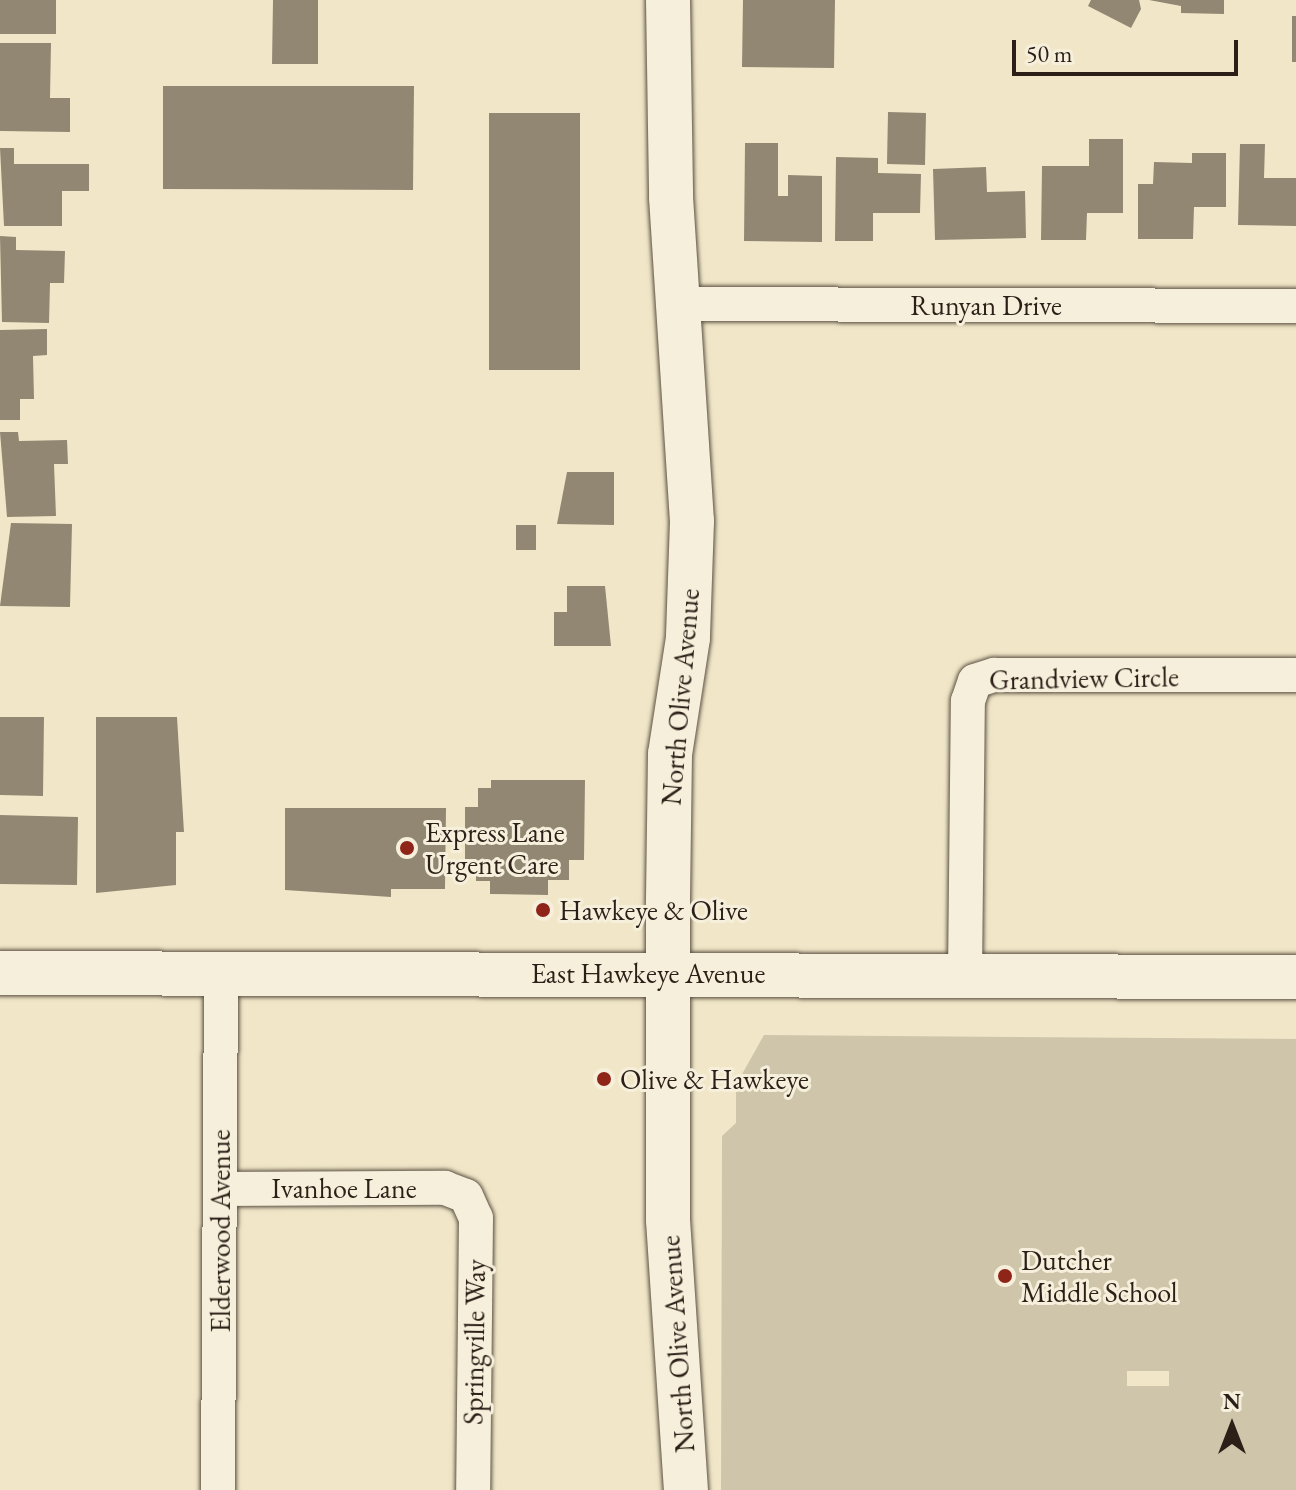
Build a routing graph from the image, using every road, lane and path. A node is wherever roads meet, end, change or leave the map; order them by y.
1 (668, 0) edge
2 (676, 304) junction
3 (1296, 306) edge
4 (1296, 675) edge
5 (221, 972) junction
6 (668, 972) junction
7 (0, 973) edge
8 (965, 975) junction
9 (1296, 977) edge
10 (220, 1189) junction
11 (466, 1196) joint
12 (218, 1490) edge
13 (473, 1490) edge
14 (686, 1490) edge

1 - 2 street, North Olive Avenue
2 - 3 street, Runyan Drive
2 - 6 street, North Olive Avenue
4 - 8 street, Grandview Circle
5 - 6 street, East Hawkeye Avenue
5 - 7 street, East Hawkeye Avenue
5 - 10 street, Elderwood Avenue
6 - 8 street, East Hawkeye Avenue
6 - 14 street, North Olive Avenue
8 - 9 street, East Hawkeye Avenue
10 - 11 street, Ivanhoe Lane
10 - 12 street, Elderwood Avenue
11 - 13 street, Springville Way

